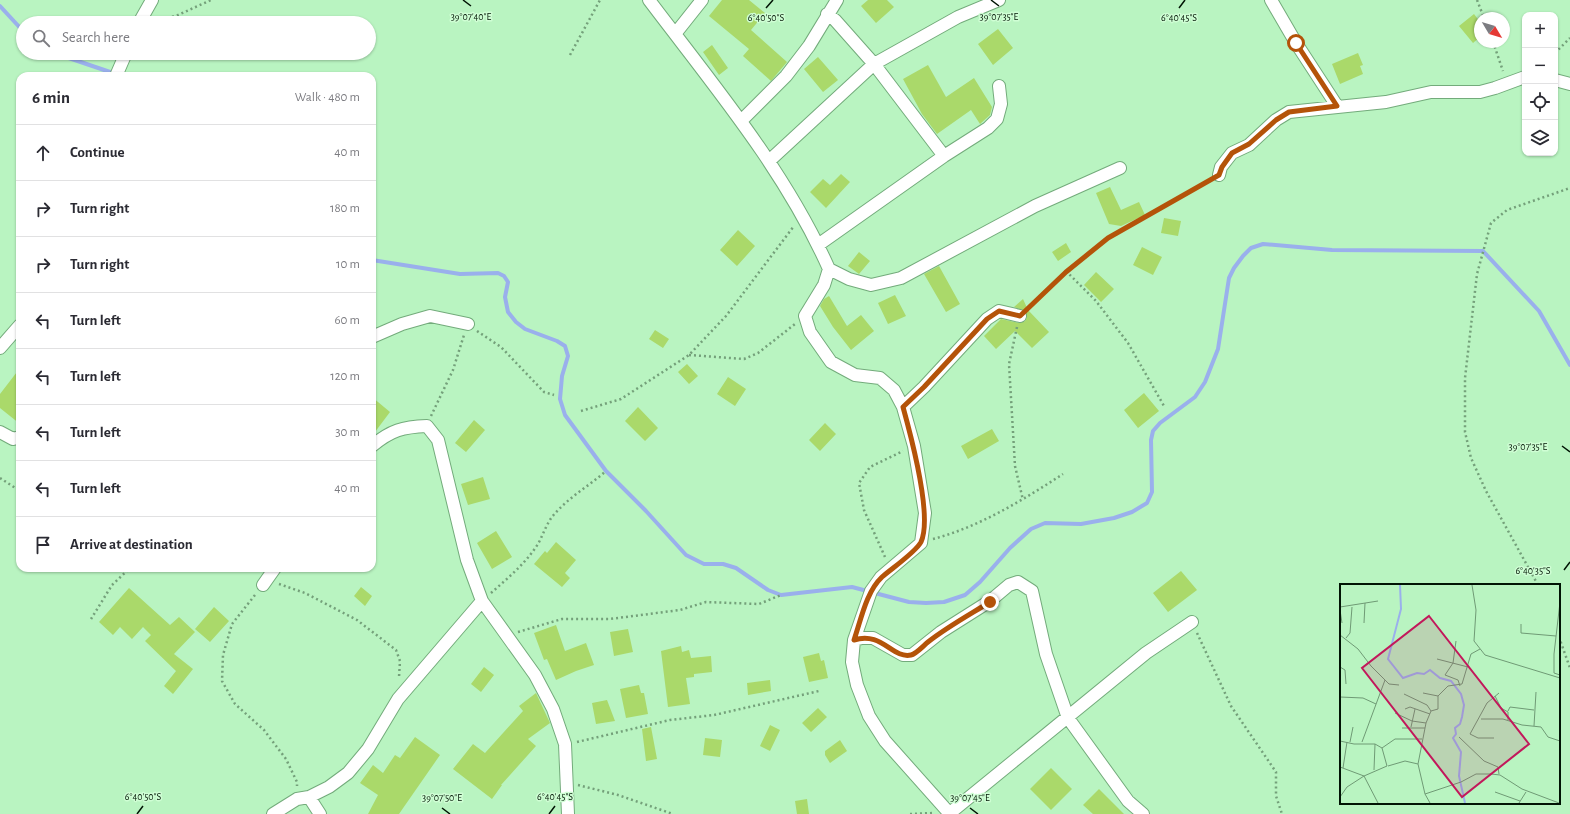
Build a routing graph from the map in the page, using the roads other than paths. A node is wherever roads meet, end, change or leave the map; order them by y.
1 (152, 0) edge
2 (649, 0) edge
3 (702, 0) edge
4 (837, 0) edge
5 (999, 0) edge
6 (1271, 0) edge
7 (827, 14) junction
8 (143, 16) edge
9 (675, 34) junction
10 (123, 60) edge
11 (874, 64) junction
12 (118, 72) edge
13 (1522, 78) edge
14 (1558, 81) edge
15 (1570, 84) edge
16 (999, 86) dead end
17 (1337, 106) junction
18 (741, 121) junction
19 (944, 156) junction
20 (769, 161) junction
21 (1120, 168) dead end
22 (1219, 175) road end
23 (818, 246) junction
24 (829, 268) junction
25 (1020, 316) road end
26 (468, 324) road end
27 (16, 330) edge
28 (376, 334) edge
29 (0, 348) edge
30 (903, 407) junction
31 (0, 432) edge
32 (16, 439) edge
33 (376, 443) edge
34 (272, 572) edge
35 (263, 585) road end
36 (482, 601) junction
37 (1192, 622) road end
38 (854, 640) junction
39 (1068, 718) junction
40 (303, 798) junction
41 (273, 814) edge
42 (320, 814) edge
43 (568, 814) edge
44 (950, 814) edge
45 (1143, 814) edge

1 - 8 street
2 - 9 street
3 - 9 street
4 - 7 street
5 - 11 street
6 - 17 street
7 - 11 street
7 - 18 street
9 - 18 street
10 - 12 street
11 - 19 street
11 - 20 street
13 - 17 street
14 - 15 street
16 - 19 street
17 - 22 street
18 - 20 street
19 - 23 street
20 - 23 street
21 - 24 street
23 - 24 street
24 - 30 street
25 - 30 street
26 - 28 street
27 - 29 street
30 - 38 street
31 - 32 street
33 - 36 street
34 - 35 street
36 - 40 street
36 - 43 street
37 - 39 street
38 - 39 street
38 - 44 street
39 - 44 street
39 - 45 street
40 - 41 street
40 - 42 street

